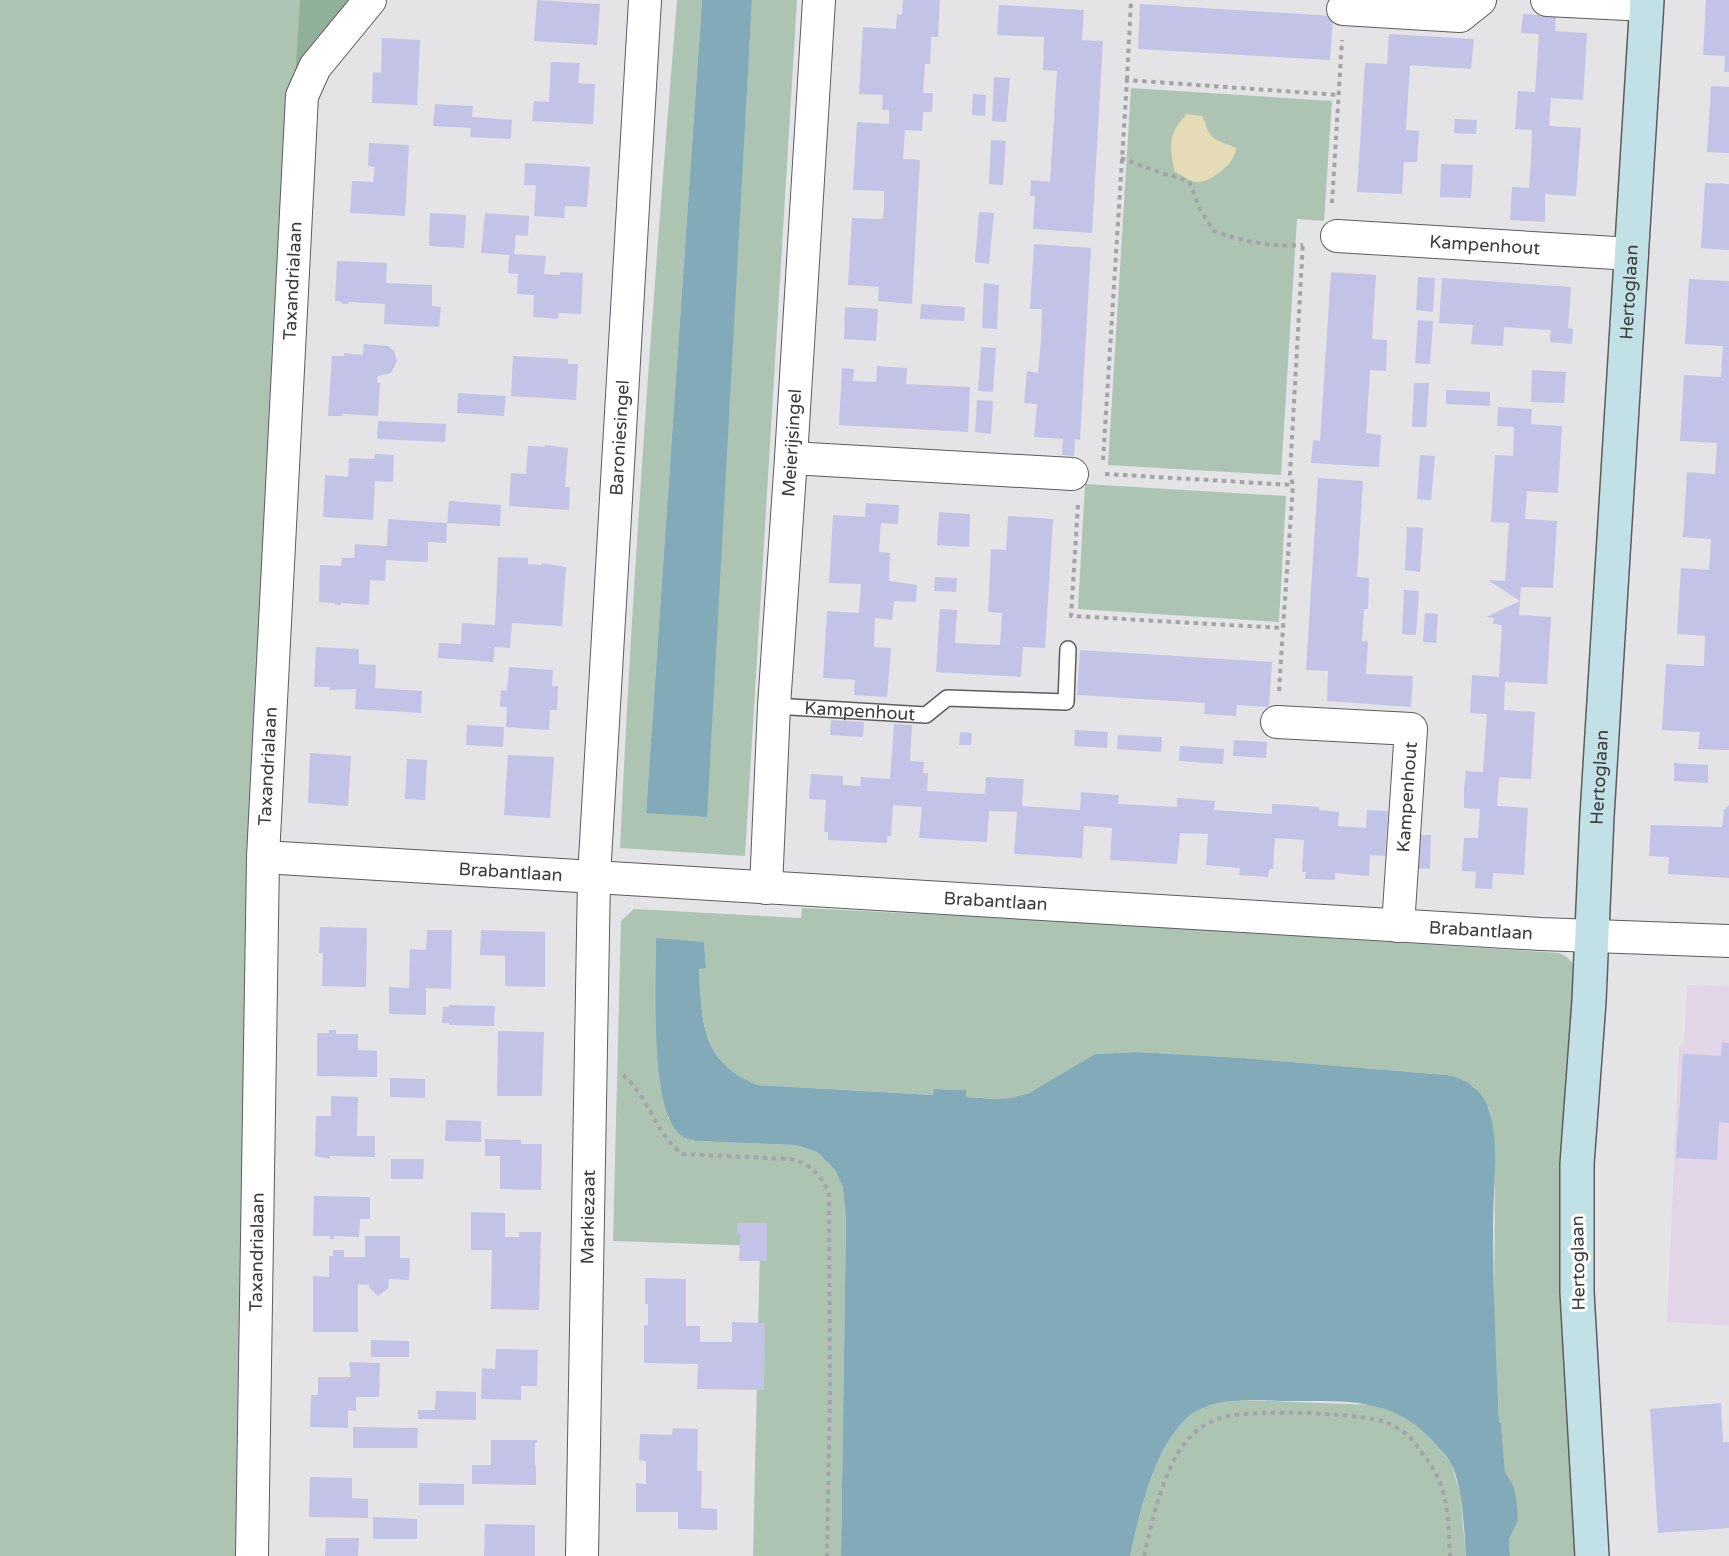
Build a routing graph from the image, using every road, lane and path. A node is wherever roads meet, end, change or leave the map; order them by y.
1 (370, 0) edge
2 (645, 0) edge
3 (819, 0) edge
4 (1131, 0) edge
5 (1480, 0) edge
6 (1547, 0) edge
7 (1647, 2) edge
8 (1343, 9) joint
9 (1127, 80) junction
10 (1339, 95) junction
11 (1121, 158) junction
12 (1335, 224) joint
13 (1304, 234) dead end
14 (1303, 245) junction
15 (1632, 254) junction
16 (791, 458) junction
17 (1102, 462) dead end
18 (1084, 482) junction
19 (1293, 485) junction
20 (1283, 628) junction
21 (1068, 649) dead end
22 (774, 706) junction
23 (1277, 722) joint
24 (263, 857) junction
25 (594, 877) junction
26 (766, 888) junction
27 (1398, 926) junction
28 (1592, 936) junction
29 (1729, 941) edge
30 (590, 1070) junction
31 (252, 1556) edge
32 (582, 1556) edge
33 (827, 1556) edge
34 (1144, 1556) edge
35 (1450, 1556) edge
36 (1592, 1556) edge

1 - 24 street, Taxandrialaan
2 - 25 street, Baroniesingel
3 - 16 street, Meierijsingel
4 - 9 path
5 - 8 street
6 - 7 street
7 - 15 street, Hertoglaan
8 - 10 path
9 - 10 path
9 - 11 path
10 - 12 path
11 - 14 path
11 - 17 path
12 - 15 street, Kampenhout
13 - 14 path
14 - 19 path
15 - 28 street, Hertoglaan
16 - 18 street
16 - 22 street, Meierijsingel
18 - 19 path
18 - 20 path
19 - 20 path
20 - 23 path
21 - 22 lane, Kampenhout
22 - 26 street, Meierijsingel
23 - 27 street, Kampenhout
24 - 25 street, Brabantlaan
24 - 31 street, Taxandrialaan
25 - 26 street, Brabantlaan
25 - 30 street, Markiezaat
26 - 27 street, Brabantlaan
27 - 28 street, Brabantlaan
28 - 29 street, Brabantlaan
28 - 36 street, Hertoglaan
30 - 32 street, Markiezaat
30 - 33 path
34 - 35 path

